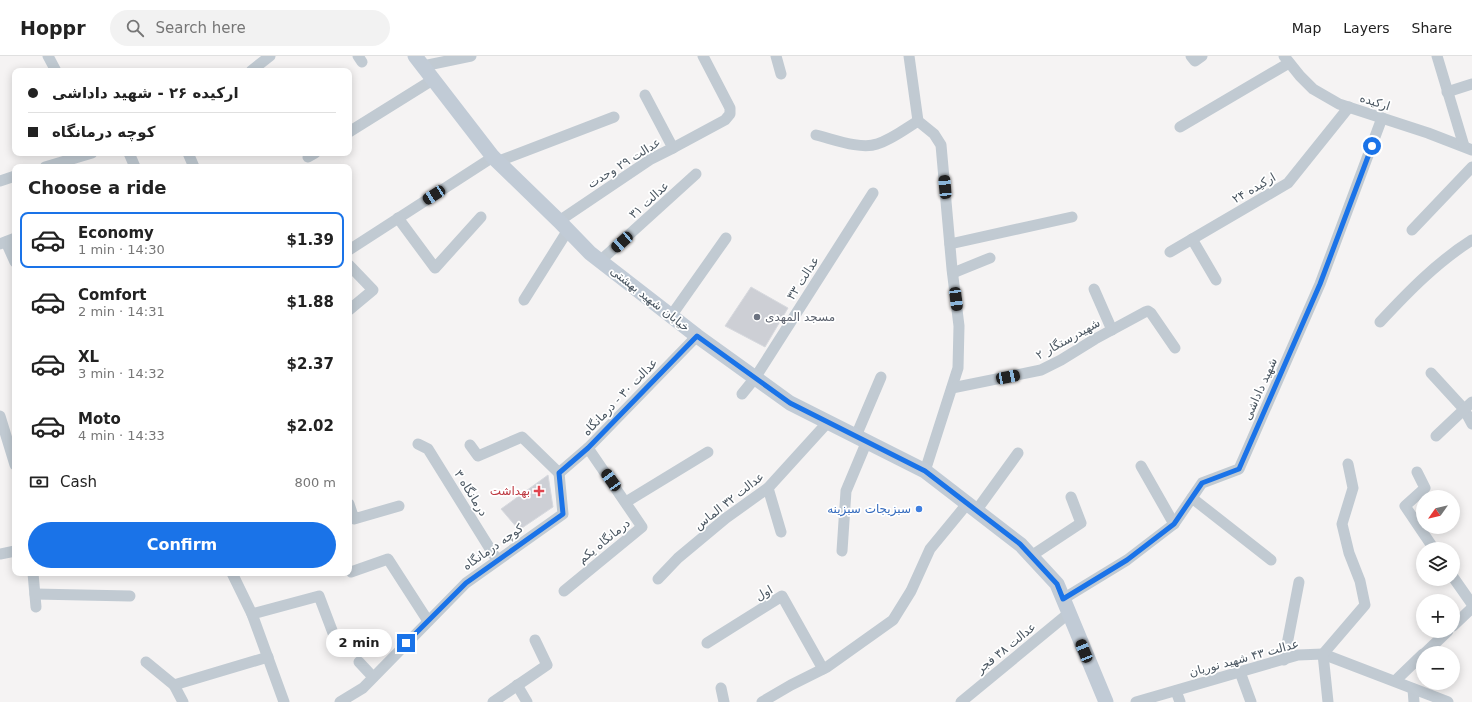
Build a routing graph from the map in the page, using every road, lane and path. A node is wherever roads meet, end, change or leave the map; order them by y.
1 (48, 56) edge
2 (270, 56) edge
3 (471, 56) edge
4 (704, 56) edge
5 (776, 56) edge
6 (909, 56) edge
7 (1191, 56) edge
8 (1202, 56) edge
9 (1437, 56) edge
10 (1287, 60) edge
11 (419, 61) edge
12 (54, 68) edge
13 (255, 68) edge
14 (781, 74) dead end
15 (434, 79) junction
16 (1472, 84) edge
17 (1447, 92) junction
18 (645, 95) dead end
19 (1349, 107) junction
20 (614, 117) dead end
21 (1382, 118) junction
22 (918, 121) junction
23 (1180, 127) dead end
24 (352, 130) edge
25 (816, 135) dead end
26 (673, 148) junction
27 (1468, 148) edge
28 (82, 156) edge
29 (496, 159) junction
30 (56, 164) edge
31 (1472, 167) edge
32 (696, 174) dead end
33 (12, 177) edge
34 (0, 181) edge
35 (874, 193) dead end
36 (481, 216) dead end
37 (1072, 217) dead end
38 (398, 218) junction
39 (564, 225) junction
40 (1412, 230) dead end
41 (726, 238) dead end
42 (1192, 239) junction
43 (1472, 240) edge
44 (7, 242) edge
45 (950, 244) junction
46 (352, 248) edge
47 (1170, 252) dead end
48 (12, 254) edge
49 (990, 258) dead end
50 (600, 261) junction
51 (352, 268) edge
52 (953, 273) junction
53 (1216, 280) dead end
54 (1094, 289) dead end
55 (524, 300) dead end
56 (352, 308) edge
57 (671, 316) junction
58 (1380, 322) dead end
59 (1112, 330) junction
60 (697, 336) junction
61 (1175, 348) dead end
62 (1431, 373) dead end
63 (881, 377) dead end
64 (755, 378) junction
65 (952, 388) junction
66 (742, 394) dead end
67 (1468, 405) edge
68 (0, 416) edge
69 (828, 422) junction
70 (1472, 424) edge
71 (1436, 436) dead end
72 (861, 439) junction
73 (418, 444) dead end
74 (470, 445) dead end
75 (588, 448) junction
76 (708, 452) dead end
77 (1018, 453) dead end
78 (12, 454) edge
79 (1348, 464) dead end
80 (1141, 466) dead end
81 (925, 471) junction
82 (1417, 472) dead end
83 (559, 473) junction
84 (768, 488) junction
85 (1423, 490) edge
86 (1416, 496) edge
87 (1071, 497) dead end
88 (1192, 498) junction
89 (626, 502) junction
90 (399, 506) dead end
91 (971, 507) junction
92 (352, 513) edge
93 (1416, 520) edge
94 (1174, 524) junction
95 (781, 532) dead end
96 (842, 551) dead end
97 (12, 552) edge
98 (0, 554) edge
99 (1031, 556) junction
100 (497, 560) junction
101 (1271, 560) dead end
102 (352, 572) edge
103 (33, 576) edge
104 (233, 576) edge
105 (658, 579) dead end
106 (1299, 582) dead end
107 (1459, 586) edge
108 (564, 591) dead end
109 (35, 594) junction
110 (130, 596) dead end
111 (1063, 599) junction
112 (1472, 604) edge
113 (36, 607) dead end
114 (1472, 608) edge
115 (1069, 613) junction
116 (252, 614) junction
117 (1460, 619) edge
118 (428, 621) junction
119 (333, 633) dead end
120 (1441, 638) edge
121 (535, 640) dead end
122 (707, 643) dead end
123 (1432, 646) edge
124 (1323, 654) junction
125 (268, 657) junction
126 (1284, 660) junction
127 (1416, 661) edge
128 (146, 662) dead end
129 (359, 662) dead end
130 (824, 669) junction
131 (1240, 672) junction
132 (373, 677) junction
133 (1394, 681) junction
134 (174, 684) junction
135 (517, 685) junction
136 (721, 688) dead end
137 (1413, 689) junction
138 (1176, 691) junction
139 (184, 702) edge
140 (284, 702) edge
141 (340, 702) edge
142 (493, 702) edge
143 (527, 702) edge
144 (724, 702) edge
145 (762, 702) edge
146 (961, 702) edge
147 (1106, 702) edge
148 (1136, 702) edge
149 (1180, 702) edge
150 (1251, 702) edge
151 (1328, 702) edge
152 (1414, 702) edge
153 (1448, 702) edge

1 - 12 street
2 - 13 street
3 - 11 street
4 - 26 street
5 - 14 street
6 - 22 street
7 - 8 street
9 - 17 street
10 - 19 street, ارکیده
10 - 23 street
11 - 15 main road, خیابان شهید بهشتی
15 - 24 street
15 - 29 main road, خیابان شهید بهشتی
16 - 17 street
17 - 27 street
18 - 26 street, عدالت ۲۹ وحدت
19 - 21 street, ارکیده
19 - 42 street, ارکیده ۲۴
20 - 29 street
21 - 27 street, ارکیده
21 - 88 street, شهید داداشی
22 - 25 street
22 - 45 street
26 - 39 street, عدالت ۲۹ وحدت
28 - 30 street
29 - 38 street
29 - 39 main road, خیابان شهید بهشتی
31 - 40 street
32 - 50 street, عدالت ۳۱
33 - 34 street
35 - 64 street, عدالت ۳۳
36 - 38 street
37 - 45 street
38 - 46 street
39 - 50 main road, خیابان شهید بهشتی
39 - 55 street
41 - 57 street
42 - 47 street, ارکیده ۲۴
42 - 53 street
43 - 58 street
44 - 48 street
45 - 52 street
49 - 52 street
50 - 57 main road, خیابان شهید بهشتی
51 - 56 street
52 - 65 street
54 - 59 street
57 - 60 main road, خیابان شهید بهشتی
59 - 61 street, شهیدرستگار ۲
59 - 65 street, شهیدرستگار ۲
60 - 64 main road, خیابان شهید بهشتی
60 - 75 street, عدالت ۳۰ - درمانگاه
62 - 67 street
63 - 72 street
64 - 66 street, عدالت ۳۳
64 - 69 main road, خیابان شهید بهشتی
65 - 81 street
67 - 70 street
67 - 71 street
68 - 78 street
69 - 72 main road, خیابان شهید بهشتی
69 - 84 street, عدالت ۳۲ الماس
72 - 81 main road, خیابان شهید بهشتی
72 - 96 street
73 - 100 street, درمانگاه ۳
74 - 83 street
75 - 83 street, عدالت ۳۰ - درمانگاه
75 - 89 street, درمانگاه یکم
76 - 89 street
77 - 91 street
79 - 124 street
80 - 94 street
81 - 91 main road, خیابان شهید بهشتی
82 - 85 street
83 - 100 street, کوچه درمانگاه
84 - 95 street
84 - 105 street, عدالت ۳۲ الماس
86 - 93 street
87 - 99 street
88 - 94 street
88 - 101 street
89 - 108 street, درمانگاه یکم
90 - 92 street
91 - 99 main road, خیابان شهید بهشتی
91 - 130 street
94 - 111 street
97 - 98 street
99 - 111 main road, خیابان شهید بهشتی
100 - 118 street, کوچه درمانگاه
102 - 118 street
103 - 109 street
104 - 116 street
106 - 126 street
107 - 112 street
109 - 110 street
109 - 113 street
111 - 115 main road, خیابان شهید بهشتی
114 - 117 street
115 - 146 street, عدالت ۳۸ فجر
115 - 147 main road, خیابان شهید بهشتی
116 - 119 street
116 - 125 street
118 - 132 street, کوچه درمانگاه
120 - 123 street
121 - 135 street
122 - 130 street, اول
124 - 126 street, عدالت ۴۳ شهید نوریان
124 - 133 street, عدالت ۴۳ شهید نوریان
124 - 151 street
125 - 134 street
125 - 140 street
126 - 131 street, عدالت ۴۳ شهید نوریان
127 - 133 street
128 - 134 street
129 - 132 street
130 - 145 street
131 - 138 street, عدالت ۴۳ شهید نوریان
131 - 150 street
132 - 141 street, کوچه درمانگاه
133 - 137 street, عدالت ۴۳ شهید نوریان
134 - 139 street
135 - 142 street
135 - 143 street
136 - 144 street
137 - 152 street
137 - 153 street, عدالت ۴۳ شهید نوریان
138 - 148 street, عدالت ۴۳ شهید نوریان
138 - 149 street

